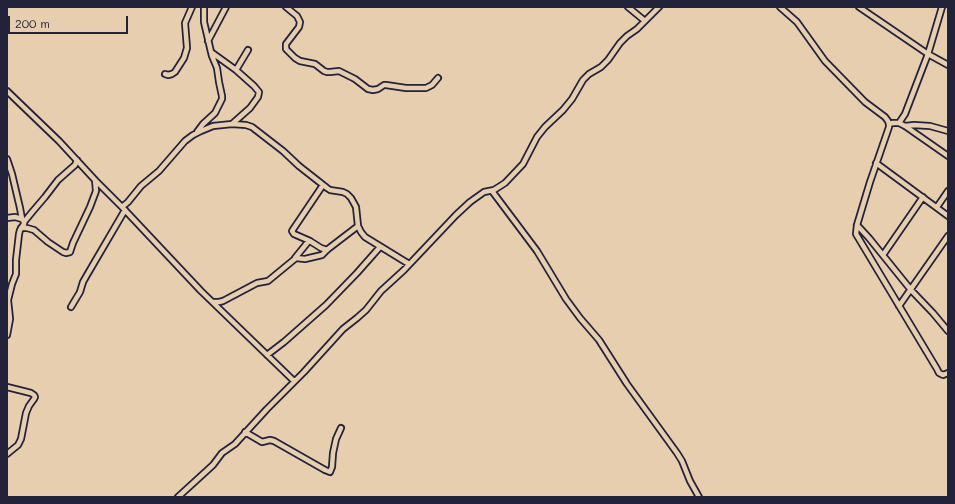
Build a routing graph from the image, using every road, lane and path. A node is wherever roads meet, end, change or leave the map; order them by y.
1 (204, 7) edge
2 (226, 7) edge
3 (286, 7) edge
4 (628, 7) edge
5 (659, 7) edge
6 (780, 7) edge
7 (859, 7) edge
8 (942, 7) edge
9 (191, 8) edge
10 (645, 21) junction
11 (208, 41) junction
12 (248, 50) dead end
13 (212, 52) junction
14 (928, 54) junction
15 (948, 65) edge
16 (236, 70) junction
17 (164, 74) dead end
18 (438, 78) dead end
19 (8, 93) edge
20 (899, 123) junction
21 (232, 124) junction
22 (889, 124) junction
23 (905, 126) junction
24 (948, 131) edge
25 (196, 134) junction
26 (948, 156) edge
27 (7, 159) edge
28 (77, 160) junction
29 (876, 163) junction
30 (95, 180) junction
31 (323, 185) junction
32 (492, 191) junction
33 (948, 191) edge
34 (923, 197) junction
35 (937, 207) junction
36 (123, 208) junction
37 (948, 216) edge
38 (7, 218) edge
39 (23, 220) junction
40 (857, 225) junction
41 (358, 226) junction
42 (21, 228) junction
43 (948, 236) edge
44 (310, 241) junction
45 (380, 247) junction
46 (327, 250) junction
47 (883, 255) junction
48 (295, 259) junction
49 (409, 264) junction
50 (911, 290) junction
51 (213, 302) junction
52 (899, 306) junction
53 (71, 307) dead end
54 (948, 331) edge
55 (7, 335) edge
56 (267, 355) junction
57 (948, 373) edge
58 (294, 381) junction
59 (7, 387) edge
60 (341, 428) dead end
61 (245, 432) junction
62 (7, 454) edge
63 (178, 497) edge
64 (699, 497) edge

1 - 11 street
2 - 11 street
3 - 18 street
4 - 10 street
5 - 10 street
6 - 22 street
7 - 14 street
8 - 14 street
9 - 17 street
10 - 32 street
11 - 13 street
12 - 16 street
13 - 16 street
13 - 25 street
14 - 15 street
14 - 20 street
16 - 21 street
19 - 28 street
20 - 22 street
20 - 23 street
21 - 25 street
21 - 31 street
22 - 29 street
23 - 24 street
23 - 26 street
25 - 36 street
27 - 39 street
28 - 30 street
28 - 39 street
29 - 34 street
29 - 40 street
30 - 36 street
30 - 42 street
31 - 41 street
31 - 44 street
32 - 49 street
32 - 64 street
33 - 35 street
34 - 35 street
34 - 47 street
35 - 37 street
36 - 51 street
36 - 53 street
38 - 39 street
39 - 42 street
40 - 47 street
40 - 52 street
41 - 45 street
41 - 46 street
42 - 55 street
43 - 50 street
44 - 46 street
44 - 48 street
45 - 49 street
45 - 56 street
46 - 48 street
47 - 50 street
48 - 51 street
49 - 58 street
50 - 52 street
50 - 54 street
51 - 56 street
52 - 57 street
56 - 58 street
58 - 61 street
59 - 62 street
60 - 61 street
61 - 63 street

